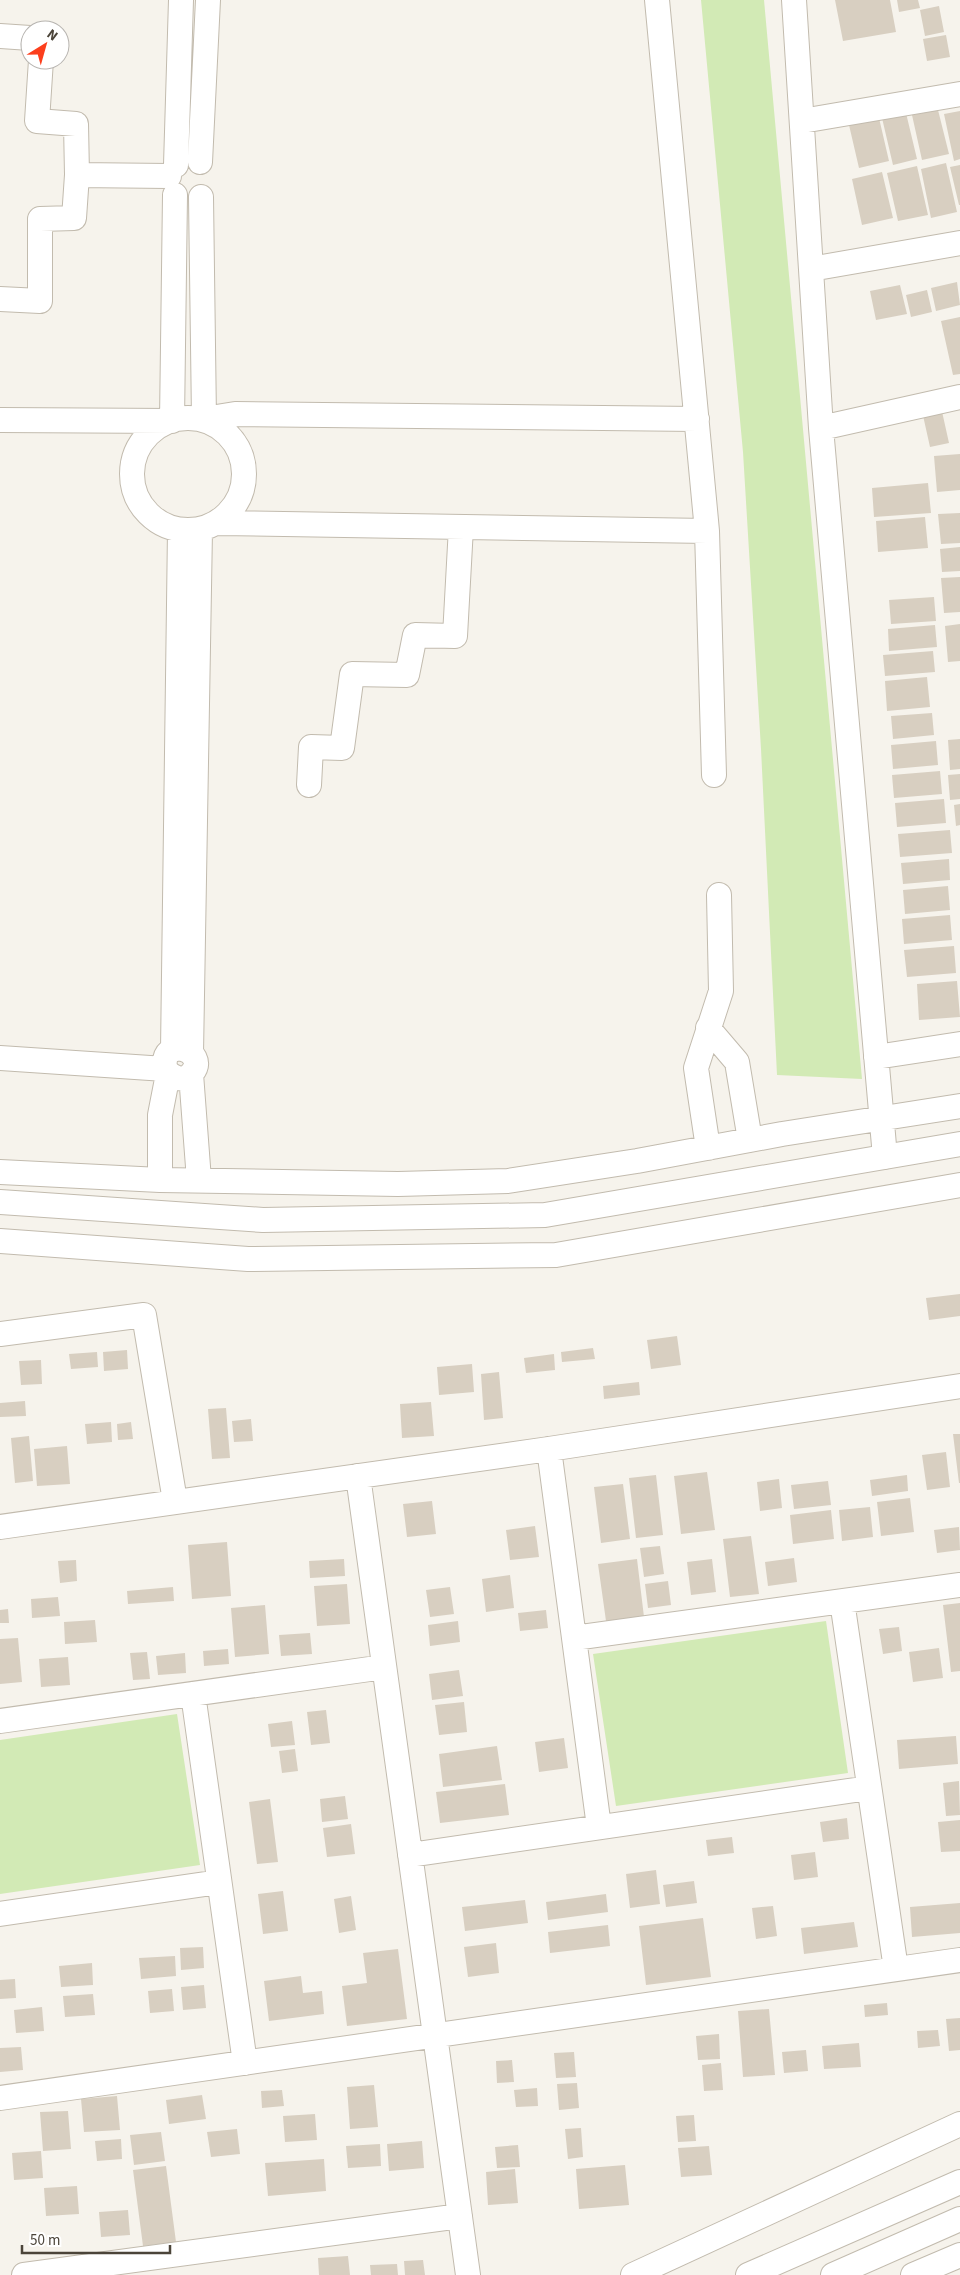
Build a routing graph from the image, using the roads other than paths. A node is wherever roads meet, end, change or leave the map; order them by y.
1 (181, 0) edge
2 (208, 0) edge
3 (657, 0) edge
4 (794, 0) edge
5 (0, 36) edge
6 (20, 37) edge
7 (41, 70) edge
8 (960, 94) edge
9 (802, 121) junction
10 (200, 162) junction
11 (77, 175) junction
12 (174, 178) junction
13 (201, 197) junction
14 (960, 243) edge
15 (811, 269) junction
16 (0, 299) edge
17 (960, 397) edge
18 (204, 419) junction
19 (697, 419) junction
20 (0, 420) edge
21 (172, 421) junction
22 (821, 428) junction
23 (461, 527) junction
24 (199, 528) junction
25 (707, 531) junction
26 (714, 775) dead end
27 (309, 785) dead end
28 (719, 895) dead end
29 (708, 1028) junction
30 (960, 1044) edge
31 (876, 1057) junction
32 (0, 1058) edge
33 (178, 1064) junction
34 (960, 1106) edge
35 (881, 1118) junction
36 (750, 1140) junction
37 (960, 1144) edge
38 (708, 1148) junction
39 (885, 1158) junction
40 (0, 1172) edge
41 (160, 1180) junction
42 (199, 1180) junction
43 (960, 1185) edge
44 (0, 1202) edge
45 (0, 1241) edge
46 (0, 1334) edge
47 (960, 1386) edge
48 (549, 1449) junction
49 (358, 1476) junction
50 (176, 1501) junction
51 (0, 1528) edge
52 (960, 1585) edge
53 (842, 1601) junction
54 (574, 1638) junction
55 (384, 1667) junction
56 (193, 1694) junction
57 (0, 1721) edge
58 (869, 1788) junction
59 (599, 1827) junction
60 (410, 1855) junction
61 (219, 1882) junction
62 (0, 1914) edge
63 (960, 1960) edge
64 (896, 1969) junction
65 (435, 2035) junction
66 (245, 2063) junction
67 (0, 2098) edge
68 (960, 2124) edge
69 (960, 2182) edge
70 (460, 2216) junction
71 (960, 2219) edge
72 (960, 2255) edge
73 (24, 2275) edge
74 (468, 2275) edge
75 (633, 2275) edge
76 (748, 2275) edge
77 (833, 2275) edge
78 (912, 2275) edge

1 - 12 street
2 - 10 street
3 - 19 street
4 - 9 street
5 - 6 street
7 - 11 street
8 - 9 street
9 - 15 street
10 - 12 street
10 - 13 street
11 - 12 street
11 - 16 street
12 - 13 street
12 - 21 street
13 - 18 street
14 - 15 street
15 - 22 street
17 - 22 street
18 - 19 street
18 - 21 street
18 - 24 street
19 - 25 street
20 - 21 street
21 - 24 street
22 - 31 street
23 - 24 street
23 - 25 street
23 - 27 street
24 - 33 street
25 - 26 street
28 - 29 street
29 - 36 street
29 - 38 street
30 - 31 street
31 - 35 street
32 - 33 street
33 - 41 street
33 - 42 street
34 - 35 street
35 - 36 street
35 - 39 street
36 - 38 street
37 - 39 street
38 - 42 street
39 - 44 street
40 - 41 street
41 - 42 street
43 - 45 street
46 - 50 street
47 - 48 street
48 - 49 street
48 - 54 street
49 - 50 street
49 - 55 street
50 - 51 street
52 - 53 street
53 - 54 street
53 - 58 street
54 - 59 street
55 - 56 street
55 - 60 street
56 - 57 street
56 - 61 street
58 - 59 street
58 - 64 street
59 - 60 street
60 - 65 street
61 - 62 street
61 - 66 street
63 - 64 street
64 - 65 street
65 - 66 street
65 - 70 street
66 - 67 street
68 - 75 street
69 - 76 street
70 - 73 street
70 - 74 street
71 - 77 street
72 - 78 street

